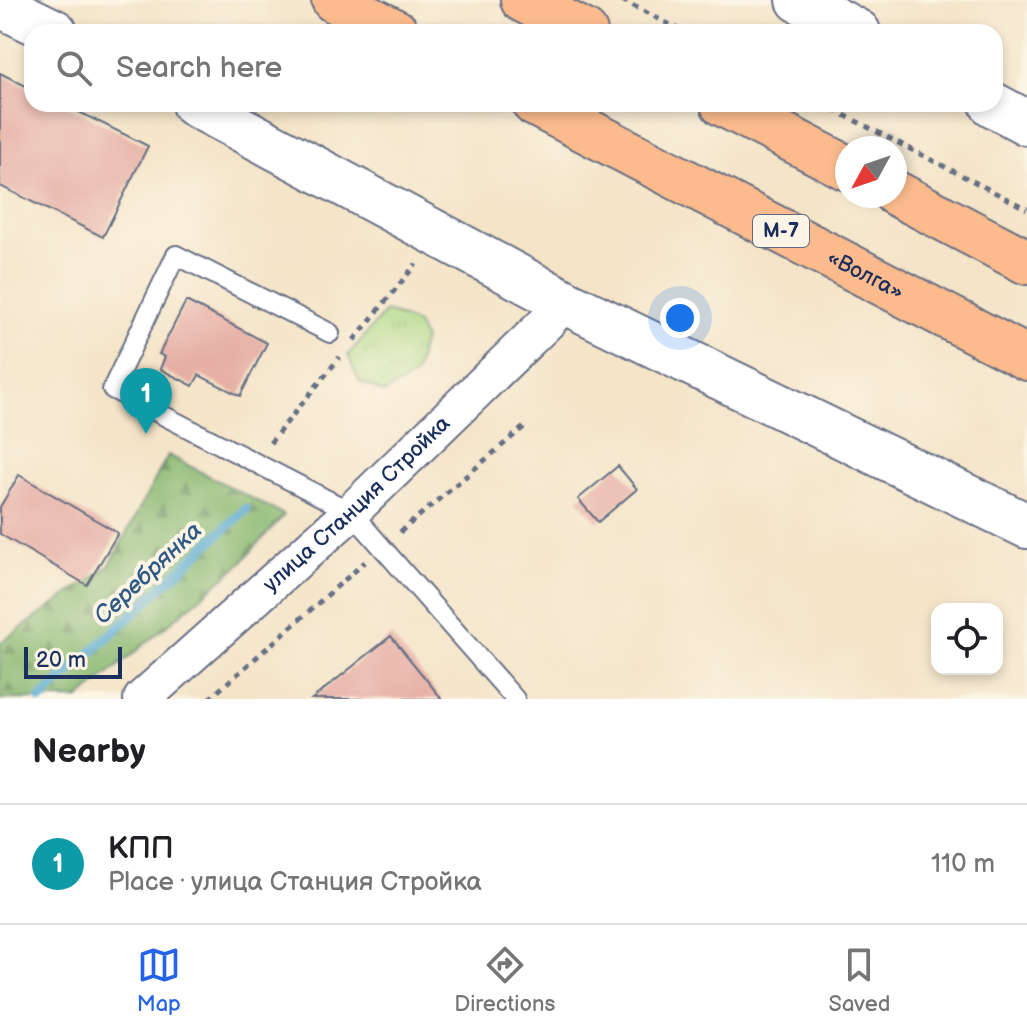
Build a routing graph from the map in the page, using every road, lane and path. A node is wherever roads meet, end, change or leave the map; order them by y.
1 (334, 0) edge
2 (523, 0) edge
3 (622, 0) edge
4 (799, 0) edge
5 (0, 5) edge
6 (39, 24) edge
7 (380, 24) edge
8 (570, 24) edge
9 (668, 24) edge
10 (843, 24) edge
11 (1003, 110) edge
12 (209, 112) edge
13 (550, 112) edge
14 (738, 112) edge
15 (839, 112) edge
16 (1027, 123) edge
17 (835, 162) edge
18 (907, 199) edge
19 (1027, 209) edge
20 (1027, 262) edge
21 (565, 302) junction
22 (330, 333) dead end
23 (1027, 358) edge
24 (351, 512) junction
25 (1027, 526) edge
26 (142, 699) edge
27 (515, 699) edge

1 - 7 highway
2 - 8 highway
3 - 9 path
4 - 10 street
5 - 6 street
11 - 16 street
12 - 21 street
13 - 23 highway, «Волга» / М-7
14 - 17 highway
15 - 19 path
18 - 20 highway
21 - 24 street, улица Станция Стройка
21 - 25 street
22 - 24 lane
24 - 26 street, улица Станция Стройка
24 - 27 lane

